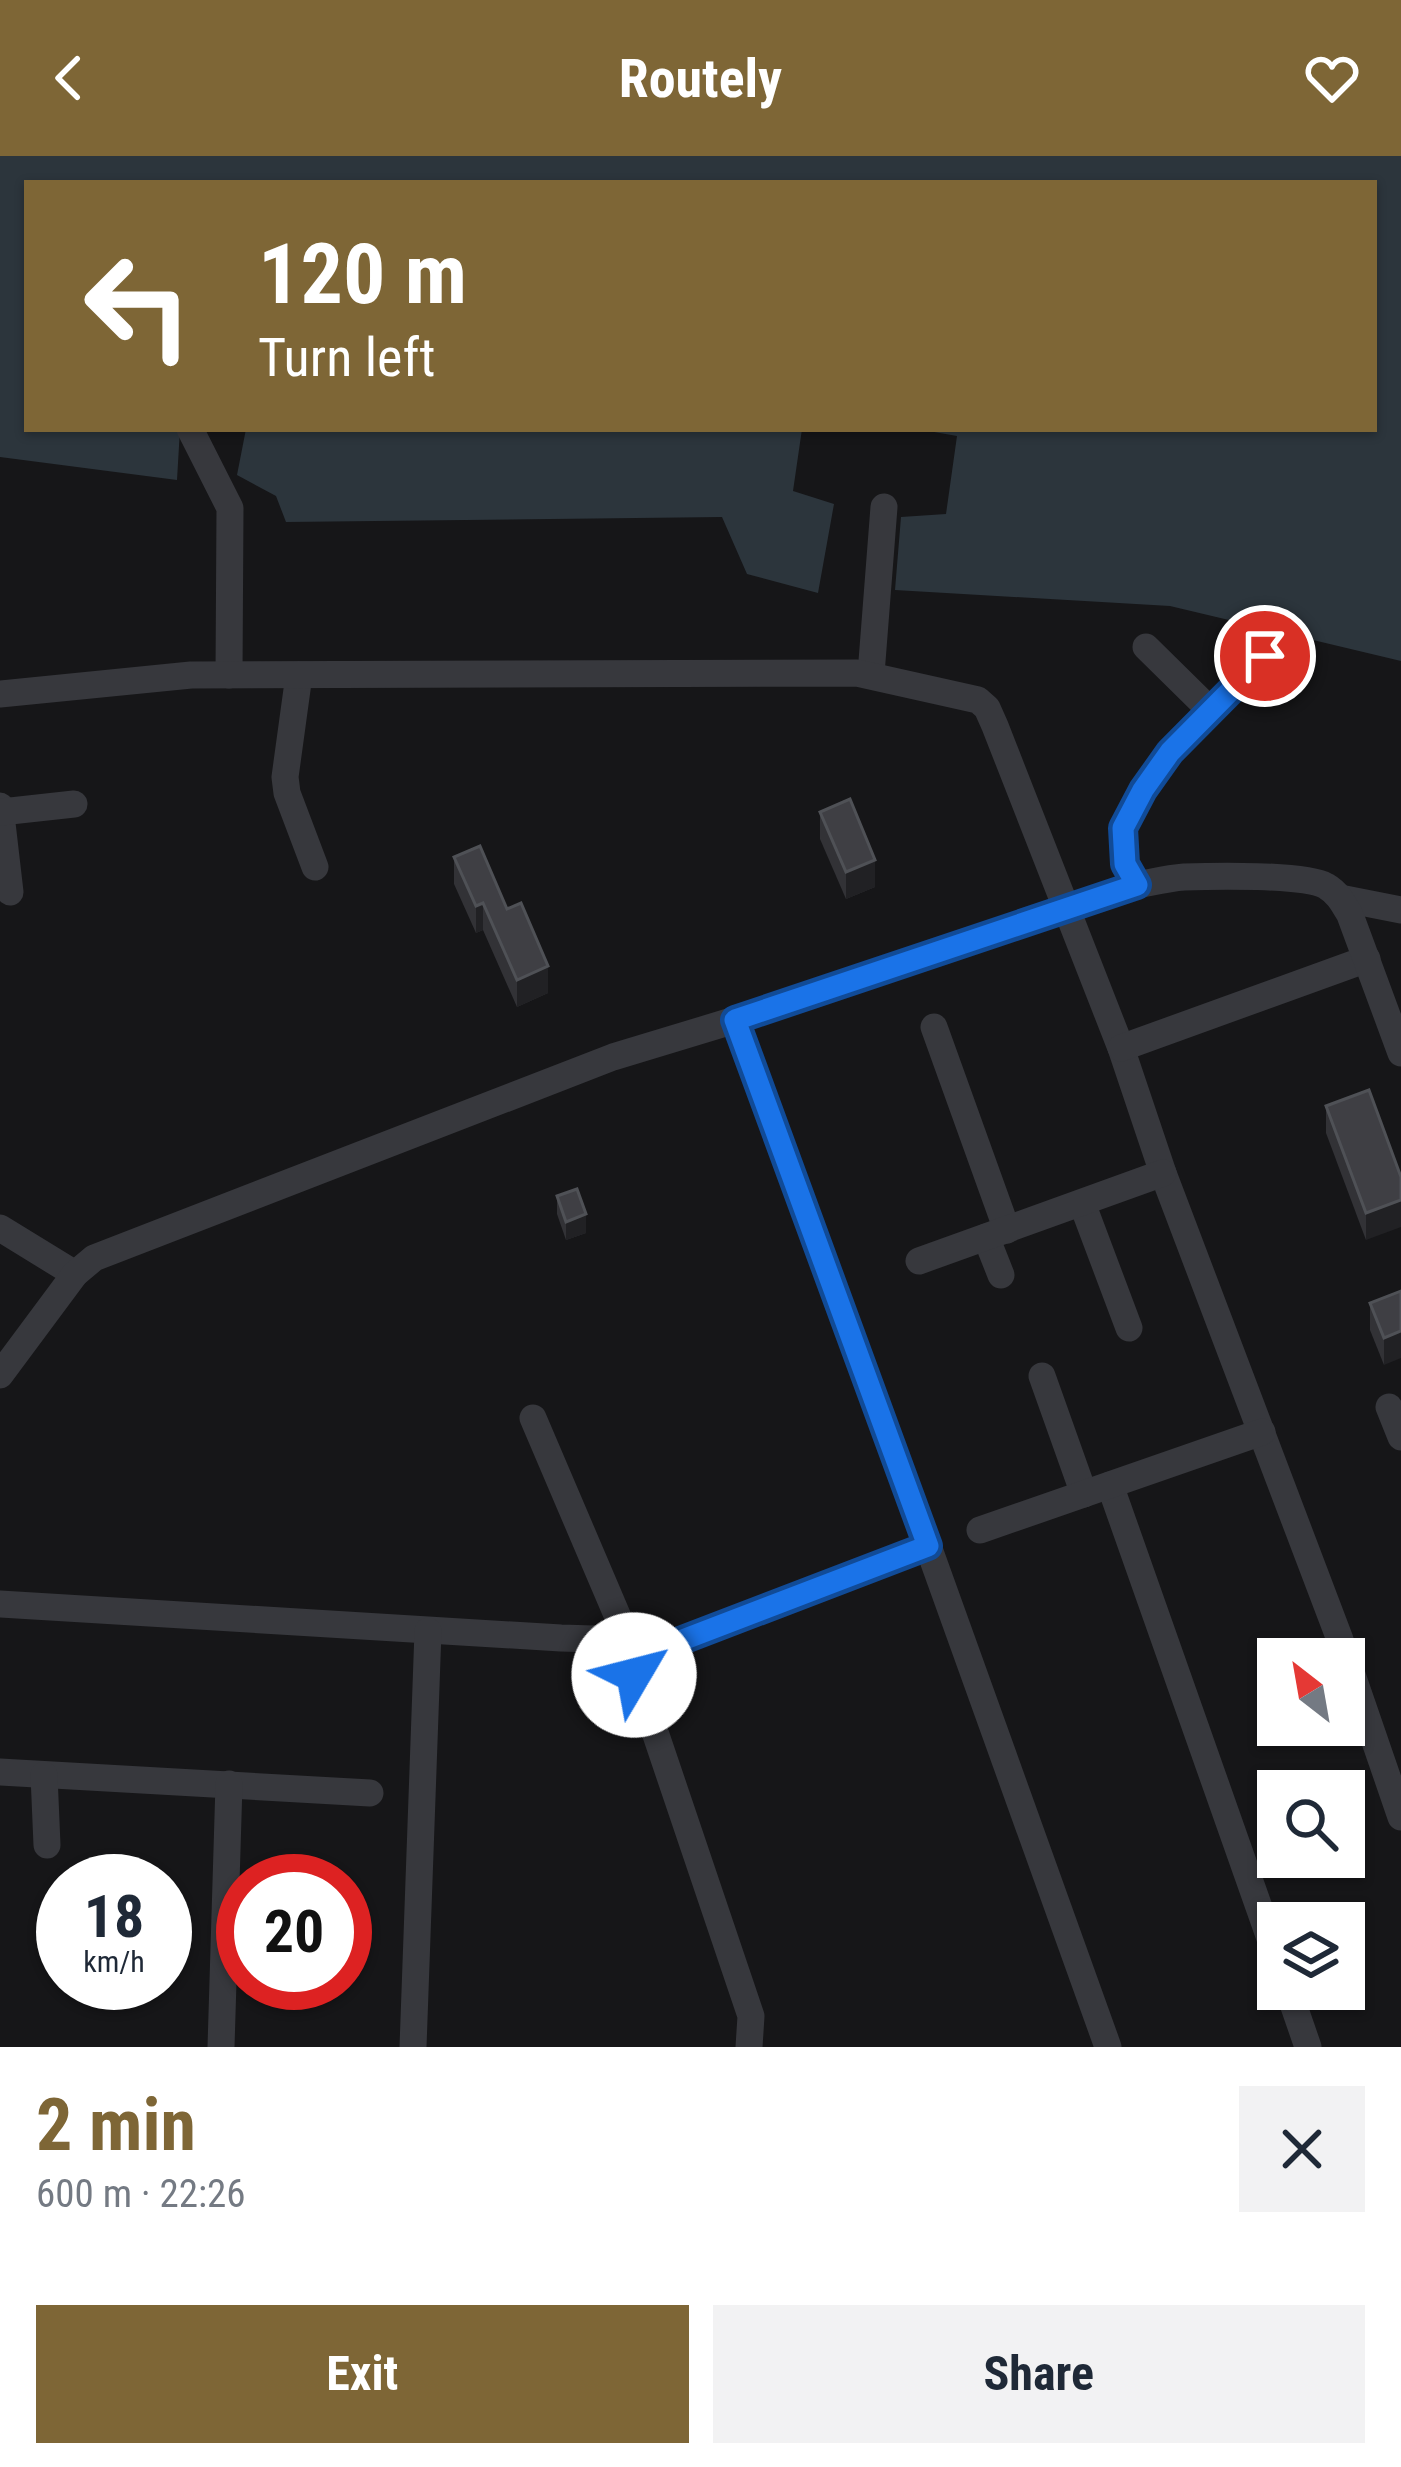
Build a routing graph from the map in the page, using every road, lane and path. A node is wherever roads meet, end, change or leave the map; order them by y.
1 (192, 432) edge
2 (884, 507) dead end
3 (1146, 647) dead end
4 (1265, 656) dead end
5 (871, 674) junction
6 (229, 675) junction
7 (298, 675) junction
8 (0, 694) edge
9 (1211, 711) junction
10 (74, 804) dead end
11 (0, 809) edge
12 (315, 867) dead end
13 (1137, 885) junction
14 (10, 892) dead end
15 (1340, 898) junction
16 (1068, 907) junction
17 (1401, 910) edge
18 (1366, 959) junction
19 (735, 1020) junction
20 (934, 1027) dead end
21 (1121, 1048) junction
22 (1401, 1053) edge
23 (1162, 1174) junction
24 (1082, 1203) junction
25 (0, 1228) edge
26 (996, 1233) junction
27 (919, 1262) dead end
28 (75, 1274) junction
29 (1001, 1275) dead end
30 (1129, 1328) dead end
31 (0, 1375) edge
32 (1042, 1376) dead end
33 (1389, 1407) dead end
34 (533, 1418) dead end
35 (1262, 1432) junction
36 (1401, 1437) edge
37 (1097, 1489) junction
38 (980, 1530) dead end
39 (928, 1546) junction
40 (0, 1604) edge
41 (428, 1630) junction
42 (630, 1647) junction
43 (0, 1772) edge
44 (44, 1774) junction
45 (229, 1784) junction
46 (370, 1793) dead end
47 (1398, 1798) edge
48 (47, 1845) dead end
49 (1257, 1906) edge
50 (1295, 2010) edge
51 (751, 2015) junction
52 (221, 2047) edge
53 (413, 2047) edge
54 (749, 2047) edge
55 (771, 2047) edge
56 (1108, 2047) edge
57 (1308, 2047) edge

1 - 6 lane
2 - 5 lane
3 - 9 lane
4 - 9 lane
5 - 7 lane
5 - 16 lane
6 - 7 lane
6 - 8 lane
7 - 12 lane
9 - 13 lane
10 - 11 lane
11 - 14 lane
13 - 15 lane
13 - 16 lane
15 - 17 lane
15 - 18 lane
16 - 19 lane
16 - 21 lane
18 - 21 lane
18 - 22 lane
19 - 28 lane
19 - 39 lane
20 - 26 lane
21 - 23 lane
23 - 24 lane
23 - 35 lane
24 - 26 lane
24 - 30 lane
25 - 28 lane
26 - 27 lane
26 - 29 lane
28 - 31 lane
32 - 37 lane
33 - 36 lane
34 - 42 lane
35 - 37 lane
35 - 47 lane
37 - 38 lane
37 - 49 lane
39 - 42 lane
39 - 56 lane
40 - 41 lane
41 - 42 lane
41 - 53 lane
42 - 51 lane
43 - 44 lane
44 - 45 lane
44 - 48 lane
45 - 46 lane
45 - 52 lane
50 - 57 lane
51 - 54 lane
51 - 55 lane

